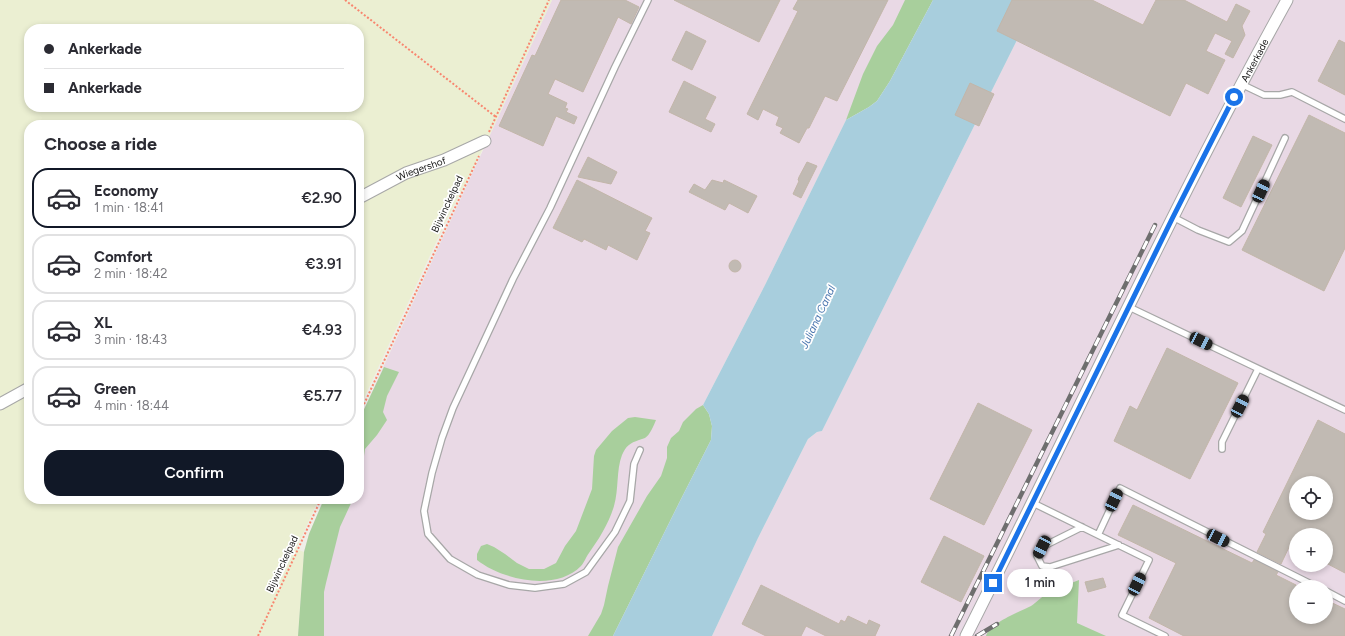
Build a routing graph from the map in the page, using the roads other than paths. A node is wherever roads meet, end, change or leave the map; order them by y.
1 (648, 0) edge
2 (1287, 0) edge
3 (1241, 84) junction
4 (1345, 119) edge
5 (1285, 138) dead end
6 (485, 141) road end
7 (364, 195) edge
8 (1173, 217) junction
9 (1129, 307) junction
10 (1258, 369) junction
11 (24, 391) edge
12 (0, 404) edge
13 (1345, 410) edge
14 (1222, 449) dead end
15 (640, 450) dead end
16 (1033, 503) junction
17 (1082, 527) junction
18 (1098, 535) junction
19 (1119, 545) junction
20 (1303, 580) edge
21 (1333, 595) edge
22 (1345, 601) edge
23 (966, 636) edge
24 (1165, 636) edge

1 - 15 lane
2 - 3 street, Ankerkade
3 - 4 lane
3 - 8 street, Ankerkade
5 - 8 lane
6 - 7 street, Wiegershof
8 - 9 street, Ankerkade
9 - 10 lane
9 - 16 street, Ankerkade
10 - 13 lane
10 - 14 lane
11 - 12 street
16 - 17 lane
16 - 23 street, Ankerkade
17 - 18 lane
17 - 19 lane
18 - 19 lane
18 - 20 lane
19 - 24 lane
21 - 22 lane

